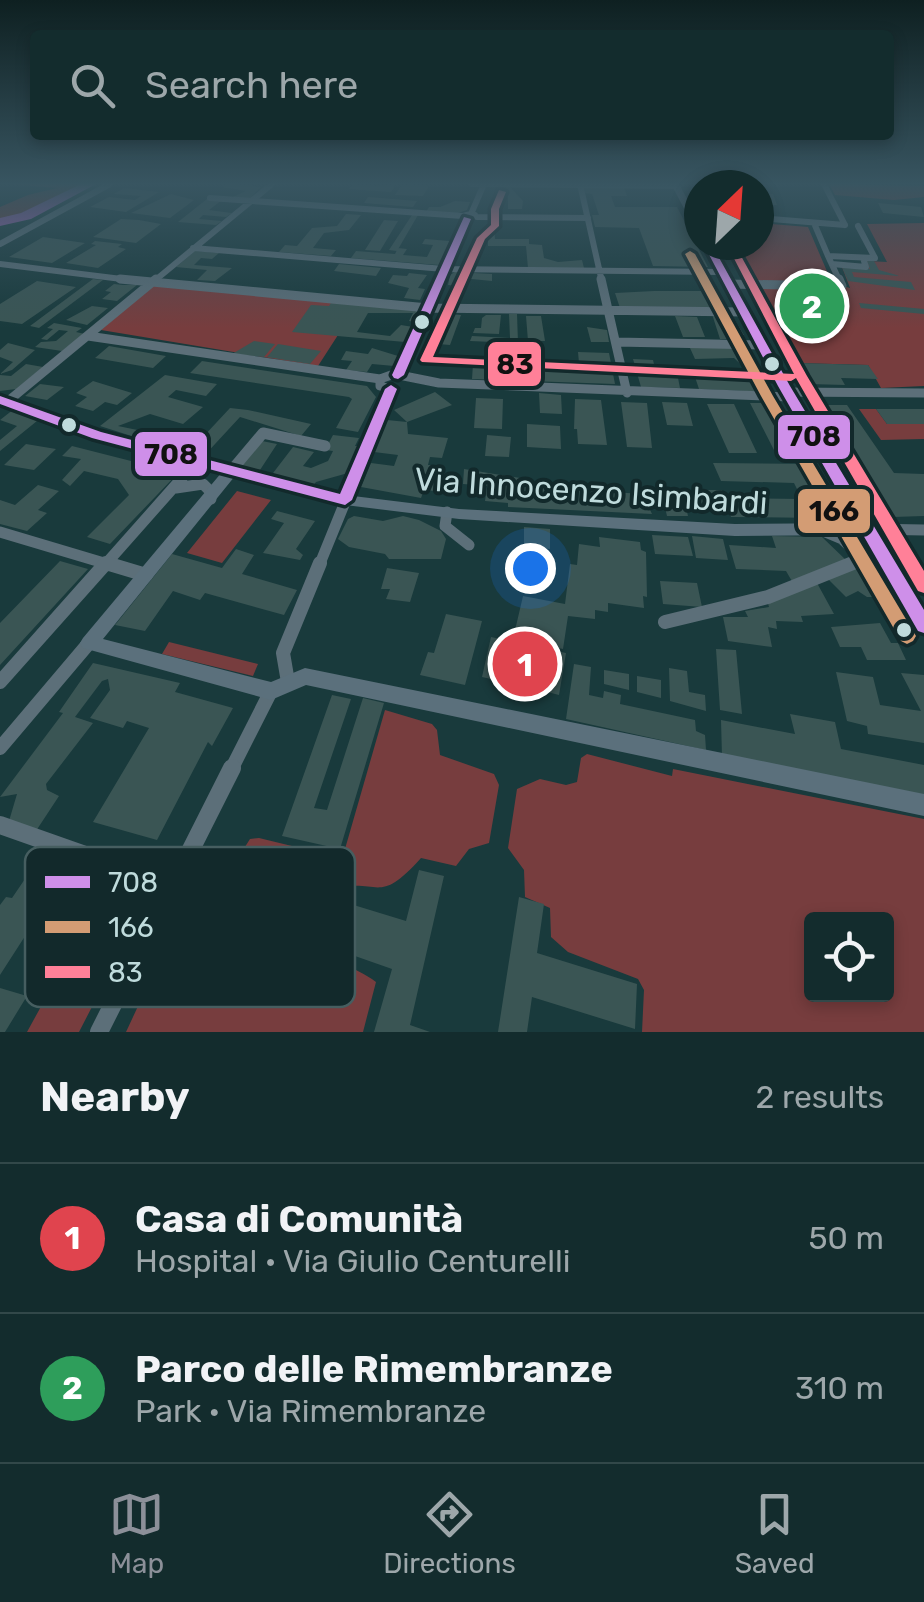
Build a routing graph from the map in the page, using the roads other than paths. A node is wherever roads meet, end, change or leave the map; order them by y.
1 (213, 232) edge
2 (463, 232) edge
3 (592, 232) edge
4 (818, 232) edge
5 (861, 232) edge
6 (193, 248) junction
7 (716, 260) edge
8 (830, 260) junction
9 (0, 264) edge
10 (444, 270) junction
11 (602, 271) junction
12 (725, 278) junction
13 (151, 282) junction
14 (428, 308) junction
15 (610, 310) junction
16 (743, 312) junction
17 (88, 336) junction
18 (616, 342) junction
19 (761, 345) junction
20 (400, 377) junction
21 (380, 378) junction
22 (391, 389) junction
23 (628, 393) junction
24 (789, 394) junction
25 (924, 394) edge
26 (4, 401) edge
27 (325, 446) dead end
28 (197, 462) junction
29 (232, 470) junction
30 (174, 488) junction
31 (212, 499) junction
32 (345, 500) junction
33 (447, 512) junction
34 (868, 529) junction
35 (924, 530) edge
36 (823, 531) junction
37 (0, 532) edge
38 (469, 545) dead end
39 (863, 559) junction
40 (106, 564) junction
41 (888, 564) junction
42 (146, 574) junction
43 (665, 622) dead end
44 (924, 626) edge
45 (89, 643) junction
46 (0, 682) edge
47 (280, 686) junction
48 (0, 748) edge
49 (924, 806) edge
50 (0, 825) edge
51 (63, 847) edge
52 (195, 847) edge
53 (112, 1007) edge
54 (99, 1032) edge

1 - 6 street
2 - 10 street
3 - 11 street
4 - 8 street
5 - 8 street
6 - 10 street
6 - 13 street
7 - 12 street
8 - 12 street
9 - 13 street
10 - 11 street
10 - 14 street
11 - 12 street
11 - 15 street
12 - 16 street
13 - 14 street
13 - 17 street
14 - 15 street
14 - 20 street
15 - 16 street
15 - 18 street
16 - 19 street
17 - 21 street
17 - 26 street
18 - 19 street
18 - 23 street
19 - 24 street
20 - 21 street
20 - 22 street
20 - 23 street
21 - 22 street
22 - 32 street
23 - 24 street
24 - 25 street
24 - 34 street
26 - 28 street, Via Innocenzo Isimbardi
27 - 29 street
28 - 29 street, Via Innocenzo Isimbardi
28 - 30 street
29 - 31 street
29 - 32 street, Via Innocenzo Isimbardi
30 - 31 street
30 - 40 street
31 - 42 street
32 - 33 street, Via Innocenzo Isimbardi
32 - 47 street
33 - 36 street, Via Innocenzo Isimbardi
33 - 38 street
34 - 35 street
34 - 36 street, Via Innocenzo Isimbardi
34 - 41 street
36 - 39 street
37 - 40 street
39 - 41 street
39 - 43 street
40 - 42 street
40 - 46 street
41 - 44 street
42 - 45 street
45 - 47 street
45 - 48 street
47 - 49 street
47 - 52 street
50 - 51 street
53 - 54 street

